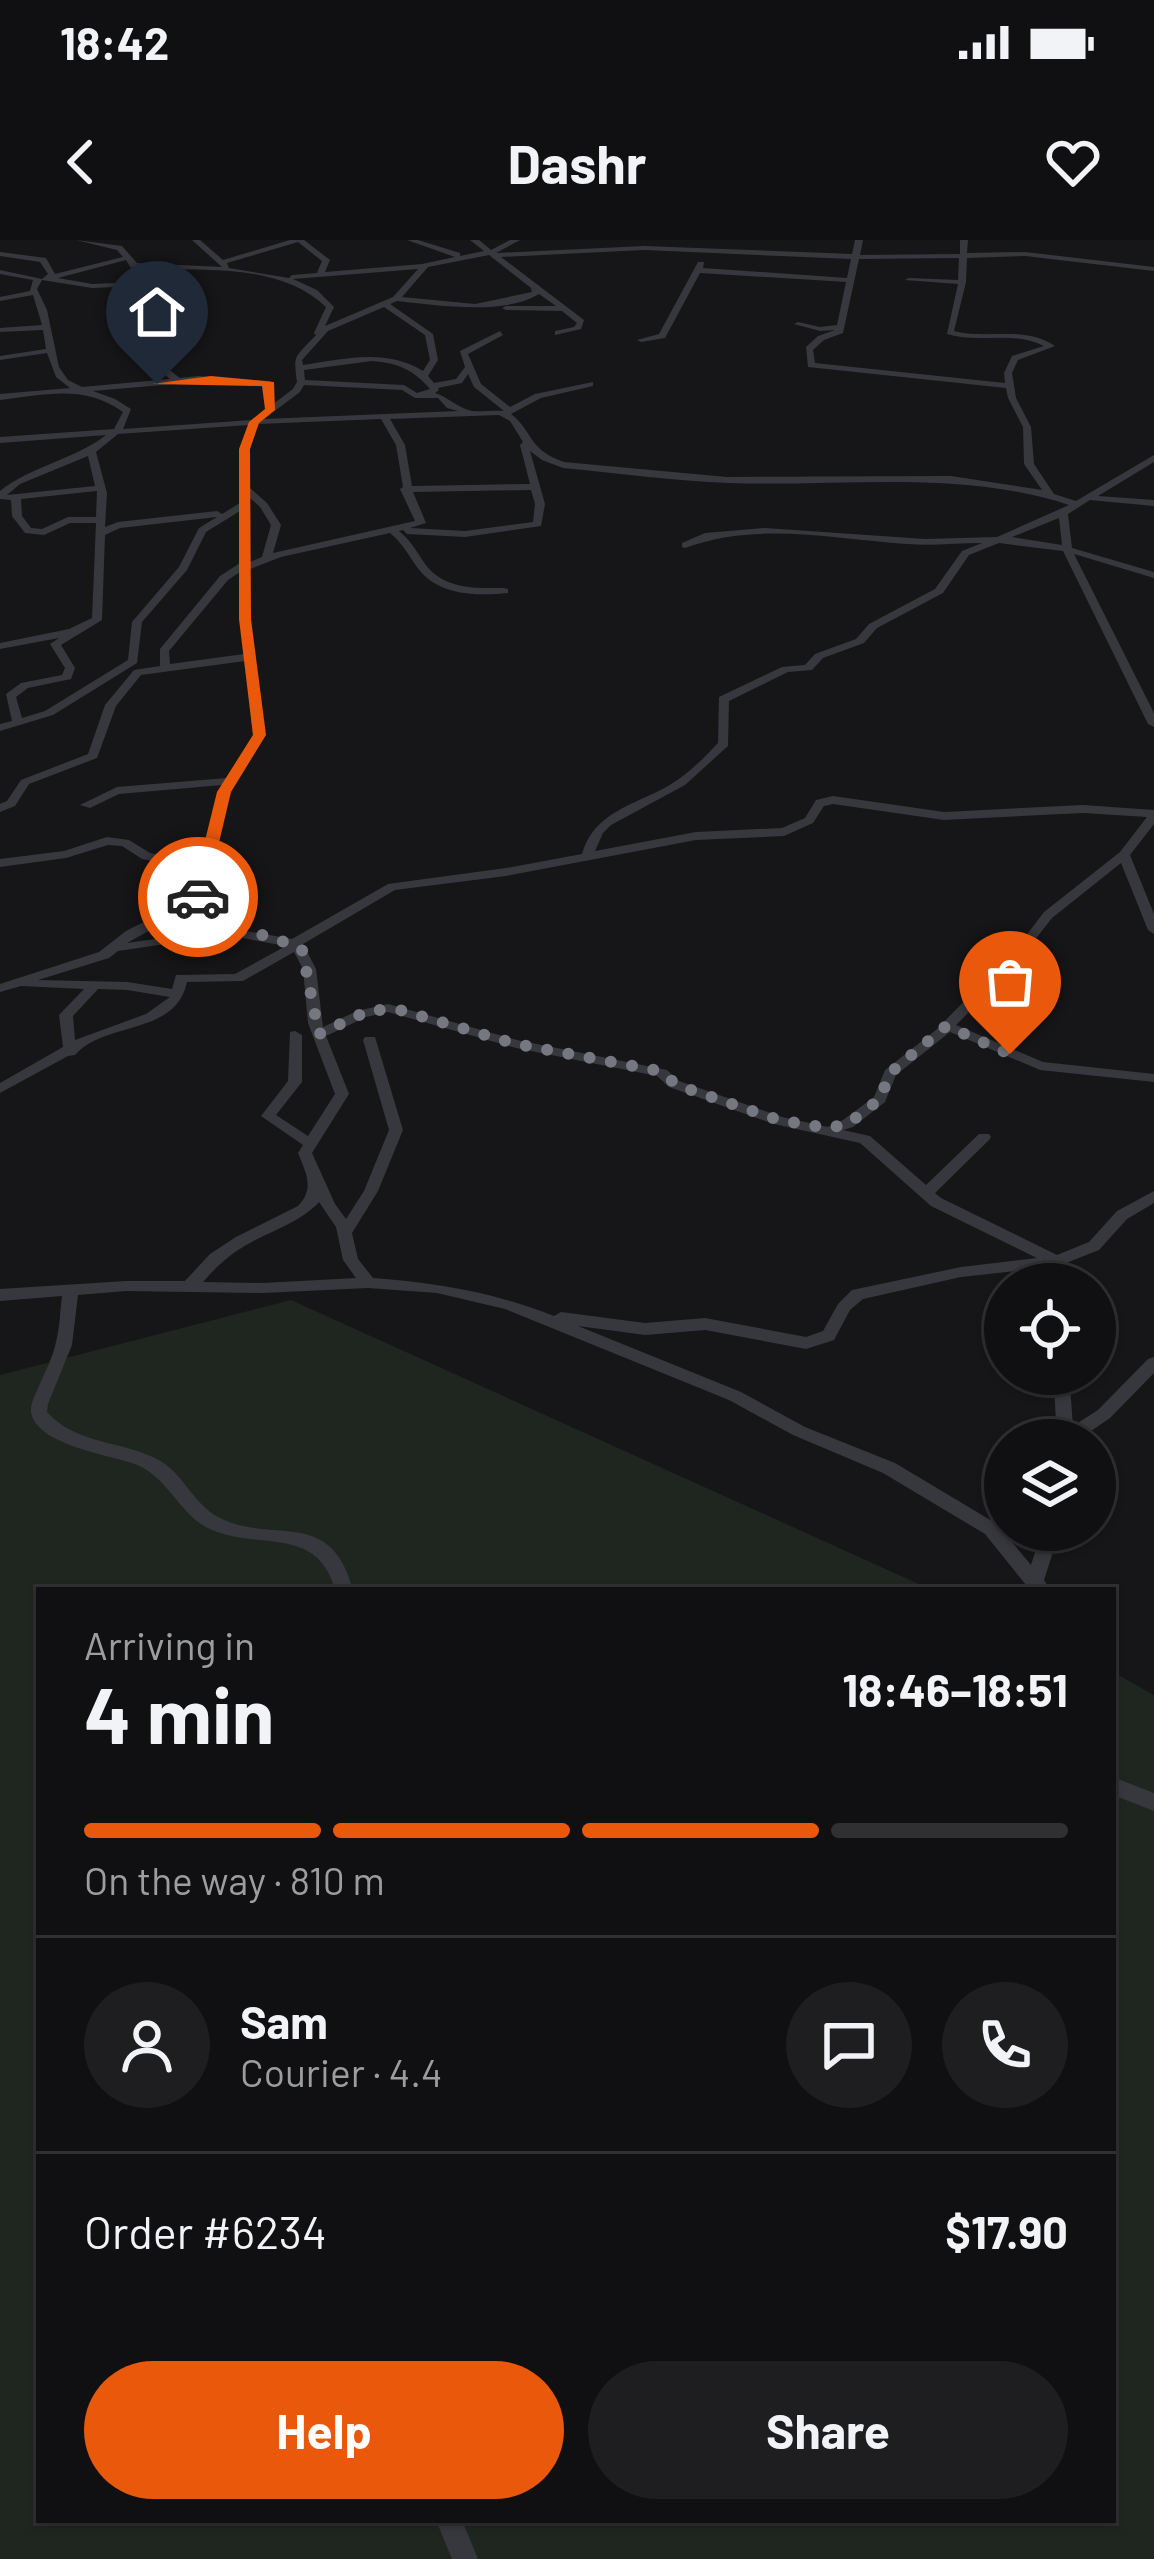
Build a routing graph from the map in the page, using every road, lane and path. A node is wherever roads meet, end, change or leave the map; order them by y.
1 (80, 240) edge
2 (196, 240) edge
3 (298, 240) edge
4 (411, 240) edge
5 (475, 240) edge
6 (516, 240) edge
7 (542, 240) edge
8 (631, 240) edge
9 (859, 240) edge
10 (964, 240) edge
11 (618, 244) edge
12 (578, 250) junction
13 (721, 250) junction
14 (0, 254) edge
15 (494, 254) junction
16 (964, 255) junction
17 (464, 257) junction
18 (855, 257) junction
19 (126, 258) junction
20 (220, 263) junction
21 (135, 265) junction
22 (422, 266) junction
23 (1154, 269) edge
24 (696, 270) junction
25 (231, 271) junction
26 (0, 272) edge
27 (320, 276) junction
28 (49, 278) junction
29 (273, 278) junction
30 (850, 280) junction
31 (909, 280) dead end
32 (962, 282) junction
33 (140, 284) junction
34 (535, 285) junction
35 (36, 288) junction
36 (0, 298) edge
37 (390, 301) junction
38 (329, 305) junction
39 (481, 305) junction
40 (374, 308) junction
41 (564, 309) junction
42 (798, 324) dead end
43 (44, 327) junction
44 (839, 328) junction
45 (0, 330) edge
46 (558, 332) dead end
47 (500, 333) dead end
48 (318, 334) junction
49 (641, 340) dead end
50 (52, 350) junction
51 (0, 358) edge
52 (469, 367) junction
53 (286, 372) junction
54 (425, 374) junction
55 (178, 381) junction
56 (302, 382) junction
57 (590, 384) dead end
58 (1010, 386) junction
59 (88, 390) junction
60 (429, 391) junction
61 (0, 397) edge
62 (270, 410) junction
63 (507, 412) junction
64 (474, 413) junction
65 (385, 416) junction
66 (254, 422) junction
67 (117, 431) junction
68 (0, 440) edge
69 (523, 442) junction
70 (91, 451) junction
71 (1154, 458) edge
72 (579, 468) junction
73 (535, 485) junction
74 (100, 488) junction
75 (244, 488) junction
76 (405, 489) junction
77 (1050, 495) junction
78 (0, 497) edge
79 (16, 497) junction
80 (1092, 498) junction
81 (1154, 503) edge
82 (1077, 505) junction
83 (244, 506) junction
84 (1063, 513) junction
85 (223, 514) junction
86 (101, 520) junction
87 (397, 531) junction
88 (100, 533) junction
89 (995, 539) junction
90 (685, 545) dead end
91 (1068, 552) junction
92 (267, 557) junction
93 (1123, 565) junction
94 (1154, 565) edge
95 (245, 566) junction
96 (1154, 575) edge
97 (503, 591) dead end
98 (97, 618) junction
99 (0, 646) edge
100 (249, 657) junction
101 (165, 665) junction
102 (18, 723) junction
103 (1154, 724) edge
104 (0, 728) edge
105 (231, 781) junction
106 (86, 805) dead end
107 (0, 808) edge
108 (1135, 813) junction
109 (1154, 815) edge
110 (1138, 831) junction
111 (588, 855) junction
112 (1124, 855) junction
113 (206, 868) junction
114 (1, 871) edge
115 (198, 898) junction
116 (233, 931) junction
117 (1154, 931) edge
118 (295, 945) junction
119 (110, 952) junction
120 (6, 986) edge
121 (94, 986) junction
122 (178, 994) junction
123 (946, 1026) junction
124 (319, 1034) junction
125 (295, 1035) dead end
126 (370, 1040) dead end
127 (70, 1052) junction
128 (1154, 1078) edge
129 (0, 1089) edge
130 (828, 1128) junction
131 (984, 1137) dead end
132 (309, 1143) junction
133 (316, 1180) junction
134 (926, 1193) junction
135 (1154, 1196) edge
136 (345, 1233) junction
137 (1056, 1261) junction
138 (368, 1283) junction
139 (190, 1285) junction
140 (71, 1289) junction
141 (0, 1295) edge
142 (536, 1315) junction
143 (1154, 1363) edge
144 (1096, 1419) edge
145 (1046, 1551) edge
146 (1038, 1585) edge
147 (343, 1587) edge
148 (1116, 1787) edge
149 (1154, 1802) edge
150 (450, 2523) edge
151 (465, 2559) edge

1 - 19 street
2 - 20 street
3 - 20 street
3 - 27 street
4 - 17 street
5 - 15 street
6 - 15 street
7 - 12 street
8 - 11 street
9 - 18 street
10 - 16 street
11 - 12 street
11 - 13 street
12 - 15 street
13 - 18 street
13 - 24 street
14 - 28 street
15 - 17 street
15 - 34 street
16 - 18 street
16 - 23 street
16 - 32 street
17 - 22 street
18 - 30 street
19 - 21 street
19 - 28 street
20 - 25 street
21 - 25 street
21 - 33 street
22 - 27 street
22 - 37 street
24 - 30 street
24 - 49 street
25 - 29 street
26 - 35 street
27 - 29 street
28 - 33 street
28 - 35 street
29 - 38 street
30 - 44 street
31 - 32 street
32 - 58 street
33 - 55 street
34 - 39 street
34 - 41 street
35 - 36 street
35 - 43 street
37 - 39 street
37 - 40 street
37 - 54 street
38 - 40 street
38 - 48 street
39 - 41 street
40 - 48 street
41 - 46 street
42 - 44 street
43 - 45 street
43 - 50 street
44 - 58 street
47 - 52 street
48 - 53 street
50 - 51 street
50 - 59 street
52 - 60 street
52 - 63 street
53 - 54 street
53 - 55 street
53 - 56 street
53 - 62 street
54 - 60 street
55 - 59 street
56 - 60 street
56 - 62 street
57 - 63 street
58 - 77 street
59 - 61 street
59 - 67 street
60 - 64 street
62 - 66 street
63 - 64 street
63 - 69 street
64 - 65 street
65 - 66 street
65 - 76 street
66 - 67 street
66 - 75 street
67 - 68 street
67 - 70 street
69 - 72 street
69 - 73 street
70 - 74 street
70 - 78 street
71 - 80 street
72 - 73 street
72 - 77 street
73 - 76 street
73 - 87 street
74 - 79 street
74 - 86 street
75 - 83 street
75 - 92 street
76 - 87 street
77 - 82 street
78 - 79 street
79 - 86 street
80 - 81 street
80 - 82 street
82 - 84 street
83 - 85 street
83 - 95 street
84 - 89 street
84 - 91 street
85 - 88 street
85 - 102 street
86 - 88 street
87 - 92 street
87 - 97 street
88 - 98 street
89 - 90 street
89 - 91 street
89 - 111 street
91 - 93 street
91 - 103 street
92 - 95 street
93 - 94 street
93 - 96 street
95 - 100 street
95 - 101 street
98 - 99 street
98 - 102 street
100 - 101 street
100 - 105 street
101 - 107 street
102 - 104 street
105 - 106 street
105 - 113 street
108 - 109 street
108 - 110 street
108 - 111 street
109 - 110 street
110 - 112 street
111 - 118 street
112 - 117 street
112 - 123 street
113 - 114 street
113 - 115 street
115 - 116 street
115 - 119 street
116 - 118 street
116 - 119 street
118 - 122 street
118 - 124 street
119 - 120 street
120 - 121 street
121 - 122 street
121 - 127 street
122 - 127 street
123 - 128 street
123 - 130 street
124 - 130 street
124 - 132 street
125 - 132 street
126 - 136 street
127 - 129 street
130 - 134 street
131 - 134 street
132 - 133 street
133 - 136 street
133 - 139 street
134 - 137 street
135 - 137 street
136 - 138 street
137 - 142 street
138 - 139 street
138 - 142 street
139 - 140 street
140 - 141 street
140 - 147 street
142 - 146 street
143 - 144 street
145 - 146 street
148 - 149 street
150 - 151 street

